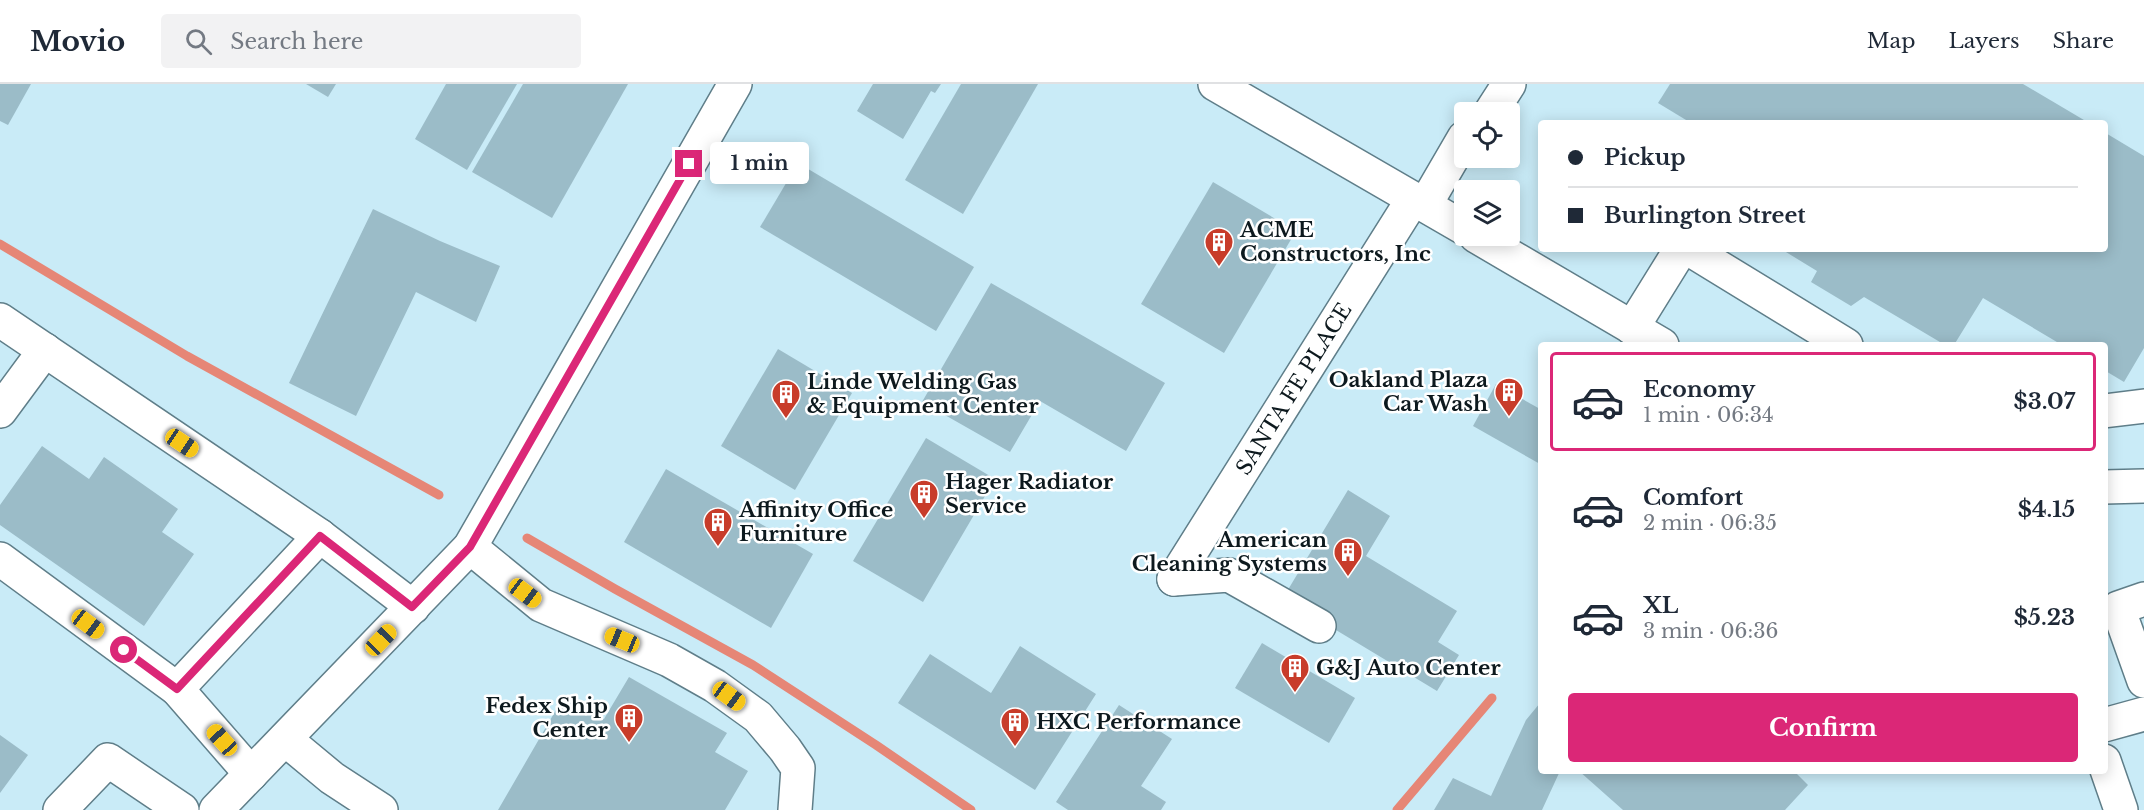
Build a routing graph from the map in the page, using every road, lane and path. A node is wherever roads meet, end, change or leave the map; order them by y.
1 (735, 84) edge
2 (1215, 84) edge
3 (1509, 84) edge
4 (1497, 102) edge
5 (1454, 152) edge
6 (1419, 202) junction
7 (1454, 222) edge
8 (1493, 246) edge
9 (1679, 252) edge
10 (1694, 252) edge
11 (0, 320) edge
12 (1632, 328) junction
13 (1657, 342) edge
14 (1841, 342) edge
15 (45, 350) junction
16 (2144, 406) edge
17 (2108, 410) edge
18 (0, 411) edge
19 (2144, 486) edge
20 (2108, 487) edge
21 (320, 536) junction
22 (470, 547) junction
23 (0, 558) edge
24 (2144, 599) edge
25 (412, 607) junction
26 (1319, 626) dead end
27 (2144, 681) edge
28 (177, 689) junction
29 (2144, 714) edge
30 (2108, 724) edge
31 (285, 738) junction
32 (2108, 773) edge
33 (251, 774) junction
34 (60, 810) edge
35 (182, 810) edge
36 (216, 810) edge
37 (381, 810) edge
38 (795, 810) edge
39 (2121, 810) edge

1 - 22 street
2 - 6 street
3 - 4 street
5 - 6 street, SANTA FE PLACE
6 - 7 street
6 - 26 street, SANTA FE PLACE
8 - 12 street
9 - 12 street
10 - 14 street
11 - 15 street
12 - 13 street
15 - 18 street
15 - 21 street
16 - 17 street
19 - 20 street
21 - 25 street
21 - 28 street
22 - 25 street
22 - 38 street
23 - 28 street
24 - 27 street
25 - 31 street
28 - 33 street
29 - 30 street
31 - 33 street
31 - 37 street
32 - 39 street
33 - 36 street
34 - 35 street

